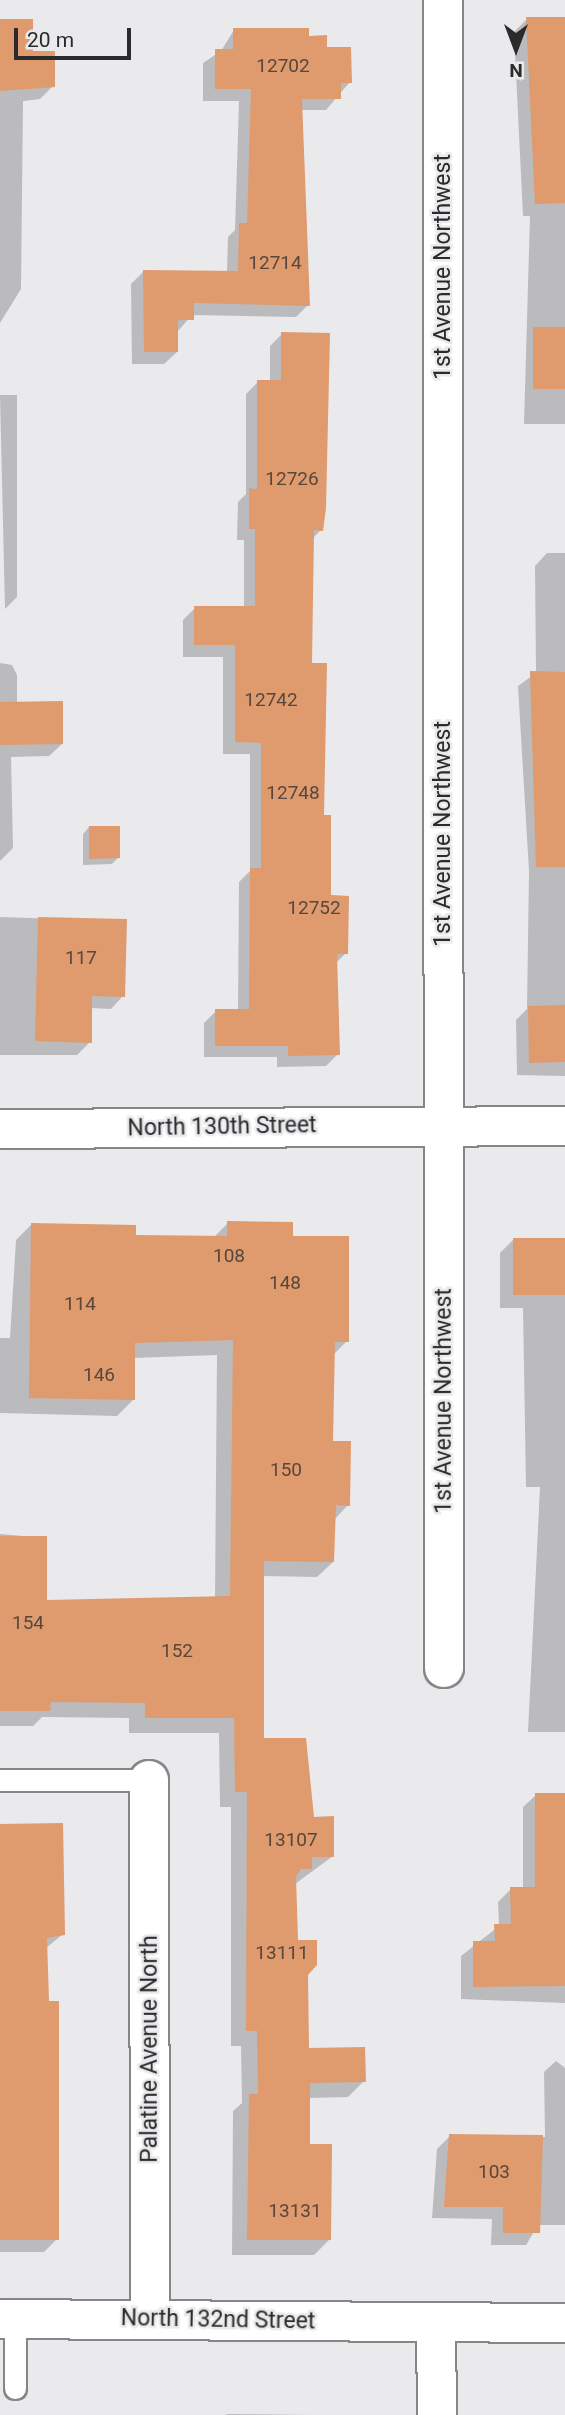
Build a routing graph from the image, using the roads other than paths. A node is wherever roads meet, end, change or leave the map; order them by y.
1 (443, 0) edge
2 (444, 1125) junction
3 (565, 1126) edge
4 (0, 1129) edge
5 (444, 1668) dead end
6 (0, 1780) edge
7 (149, 1780) joint
8 (7, 2319) edge
9 (150, 2319) junction
10 (436, 2323) junction
11 (565, 2323) edge
12 (15, 2388) dead end
13 (437, 2415) edge

1 - 2 street, 1st Avenue Northwest
2 - 3 street, North 130th Street
2 - 4 street, North 130th Street
2 - 5 street, 1st Avenue Northwest
6 - 7 lane
7 - 9 street, Palatine Avenue North
8 - 9 street, North 132nd Street
8 - 12 lane
9 - 10 street, North 132nd Street
10 - 11 street, North 132nd Street
10 - 13 street

